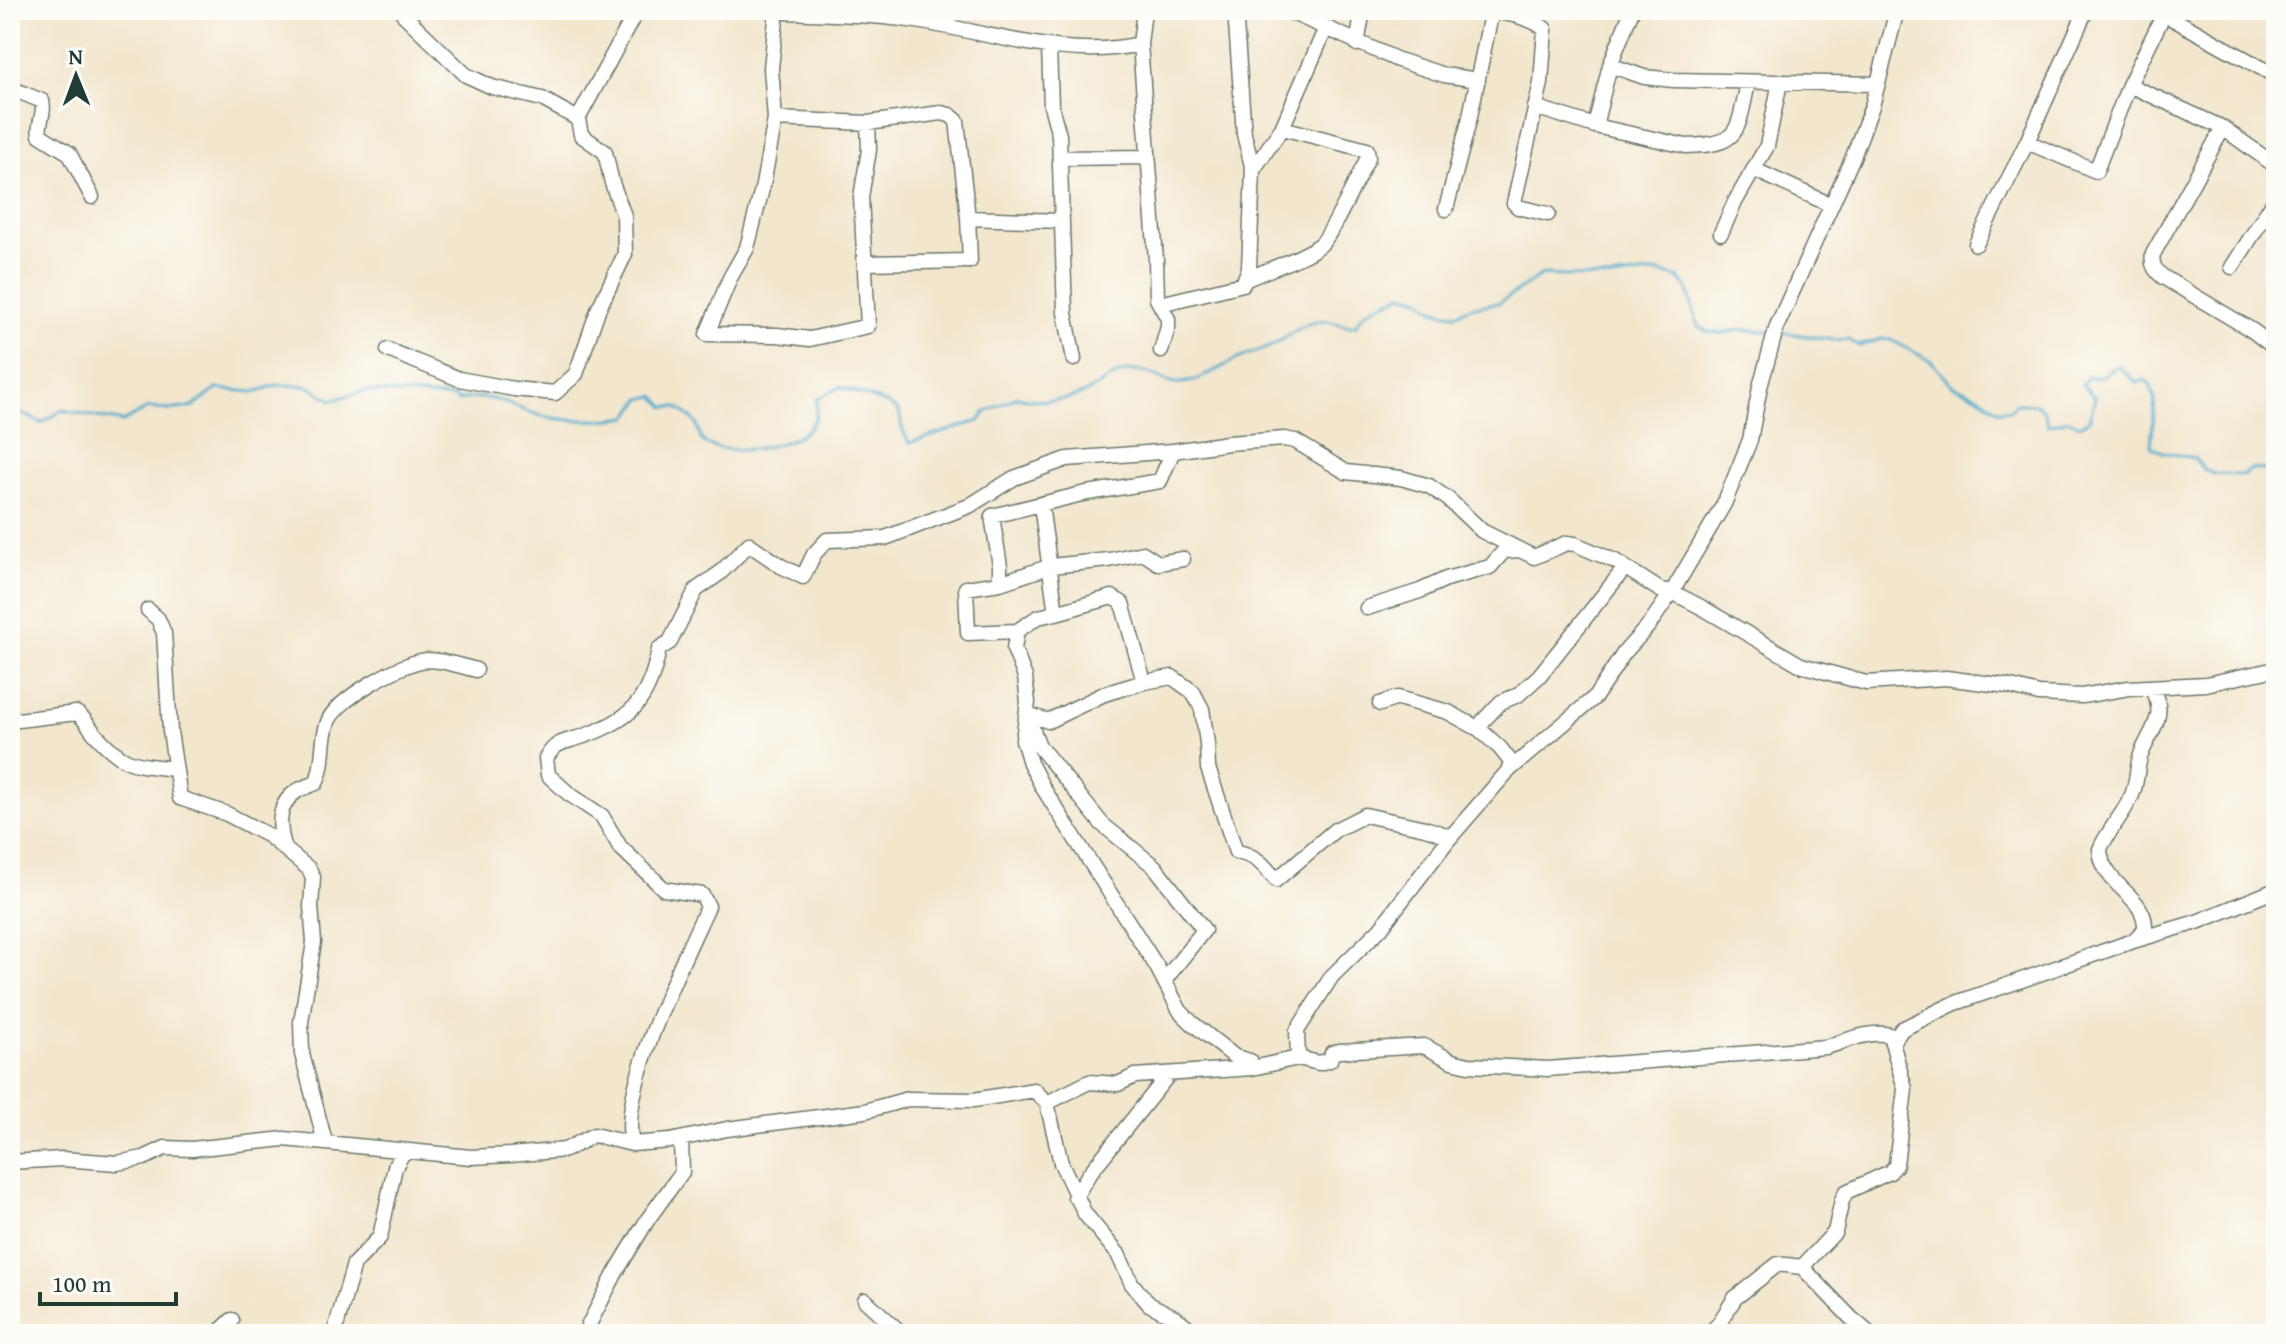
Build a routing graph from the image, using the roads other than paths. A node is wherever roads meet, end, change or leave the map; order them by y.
1 (405, 10) edge
2 (637, 10) edge
3 (777, 10) edge
4 (784, 10) edge
5 (1144, 10) edge
6 (1235, 10) edge
7 (1286, 10) edge
8 (1363, 10) edge
9 (1492, 10) edge
10 (1632, 10) edge
11 (1897, 10) edge
12 (2086, 10) edge
13 (837, 12) edge
14 (2165, 12) edge
15 (927, 16) edge
16 (1542, 17) edge
17 (1325, 30) junction
18 (1140, 44) junction
19 (1357, 44) junction
20 (1049, 47) junction
21 (1610, 65) junction
22 (2276, 76) edge
23 (1478, 80) junction
24 (1780, 82) junction
25 (1748, 83) junction
26 (1878, 84) junction
27 (2129, 85) junction
28 (10, 88) edge
29 (1535, 107) junction
30 (578, 119) junction
31 (775, 119) junction
32 (868, 123) junction
33 (1595, 126) junction
34 (1282, 128) junction
35 (2223, 128) junction
36 (2027, 142) junction
37 (1147, 157) junction
38 (1060, 158) junction
39 (2276, 166) edge
40 (1253, 170) junction
41 (1755, 170) junction
42 (92, 197) dead end
43 (2276, 198) edge
44 (1831, 205) junction
45 (1446, 209) dead end
46 (1548, 214) dead end
47 (968, 218) junction
48 (1062, 221) junction
49 (1721, 233) dead end
50 (1976, 244) dead end
51 (866, 263) junction
52 (2232, 267) dead end
53 (1247, 279) junction
54 (1160, 304) junction
55 (2276, 349) edge
56 (388, 350) dead end
57 (1161, 351) dead end
58 (1074, 359) dead end
59 (1173, 451) junction
60 (1041, 505) junction
61 (1524, 551) junction
62 (1183, 559) dead end
63 (1051, 566) junction
64 (1624, 569) junction
65 (1000, 583) junction
66 (1672, 592) junction
67 (1367, 608) dead end
68 (148, 610) dead end
69 (1056, 613) junction
70 (1017, 631) junction
71 (2276, 669) edge
72 (476, 670) dead end
73 (1144, 682) junction
74 (2151, 689) junction
75 (1380, 704) dead end
76 (1027, 714) junction
77 (10, 721) edge
78 (1479, 729) junction
79 (175, 769) junction
80 (1508, 771) junction
81 (1448, 840) junction
82 (284, 846) junction
83 (2276, 890) edge
84 (2133, 941) junction
85 (1164, 981) junction
86 (1892, 1043) junction
87 (1298, 1058) junction
88 (1253, 1066) junction
89 (1169, 1074) junction
90 (1047, 1103) junction
91 (681, 1139) junction
92 (325, 1142) junction
93 (632, 1144) junction
94 (404, 1151) junction
95 (10, 1162) edge
96 (1075, 1197) junction
97 (1802, 1267) junction
98 (865, 1300) dead end
99 (232, 1320) dead end
100 (217, 1334) edge
101 (334, 1334) edge
102 (584, 1334) edge
103 (902, 1334) edge
104 (1197, 1334) edge
105 (1708, 1334) edge
106 (1870, 1334) edge

1 - 30 street
2 - 30 street
3 - 31 street
4 - 13 street
5 - 18 street
6 - 40 street
7 - 17 street
8 - 19 street
9 - 16 street
9 - 23 street
10 - 21 street
11 - 26 street
12 - 36 street
13 - 15 street
14 - 22 street
14 - 27 street
15 - 20 street
16 - 29 street
17 - 19 street
17 - 34 street
18 - 20 street
18 - 37 street
19 - 23 street
20 - 38 street
21 - 25 street
21 - 33 street
23 - 45 street
24 - 25 street
24 - 26 street
24 - 41 street
25 - 33 street
26 - 44 street
27 - 35 street
27 - 36 street
28 - 42 street
29 - 33 street
29 - 46 street
30 - 56 street
31 - 32 street
31 - 51 street
32 - 47 street
32 - 51 street
34 - 40 street
34 - 53 street
35 - 39 street
35 - 55 street
36 - 50 street
37 - 38 street
37 - 54 street
38 - 48 street
40 - 53 street
41 - 44 street
41 - 49 street
43 - 52 street
44 - 66 street
47 - 48 street
47 - 51 street
48 - 58 street
53 - 54 street
54 - 57 street
59 - 60 street
59 - 61 street
59 - 93 street
60 - 63 street
60 - 65 street
61 - 64 street
61 - 67 street
62 - 63 street
63 - 65 street
63 - 69 street
64 - 66 street
64 - 78 street
65 - 70 street
66 - 74 street
66 - 80 street
68 - 79 street
69 - 70 street
69 - 73 street
70 - 76 street
71 - 74 street
72 - 82 street
73 - 76 street
73 - 81 street
74 - 84 street
75 - 78 street
76 - 85 street
76 - 85 street
77 - 79 street
78 - 80 street
79 - 82 street
80 - 81 street
81 - 87 street
82 - 92 street
83 - 84 street
84 - 86 street
85 - 88 street
86 - 87 street
86 - 97 street
87 - 88 street
88 - 89 street
89 - 90 street
89 - 96 street
90 - 91 street
90 - 96 street
91 - 93 street
91 - 102 street
92 - 94 street
92 - 95 street
93 - 94 street
94 - 101 street
96 - 104 street
97 - 105 street
97 - 106 street
98 - 103 street
99 - 100 street

